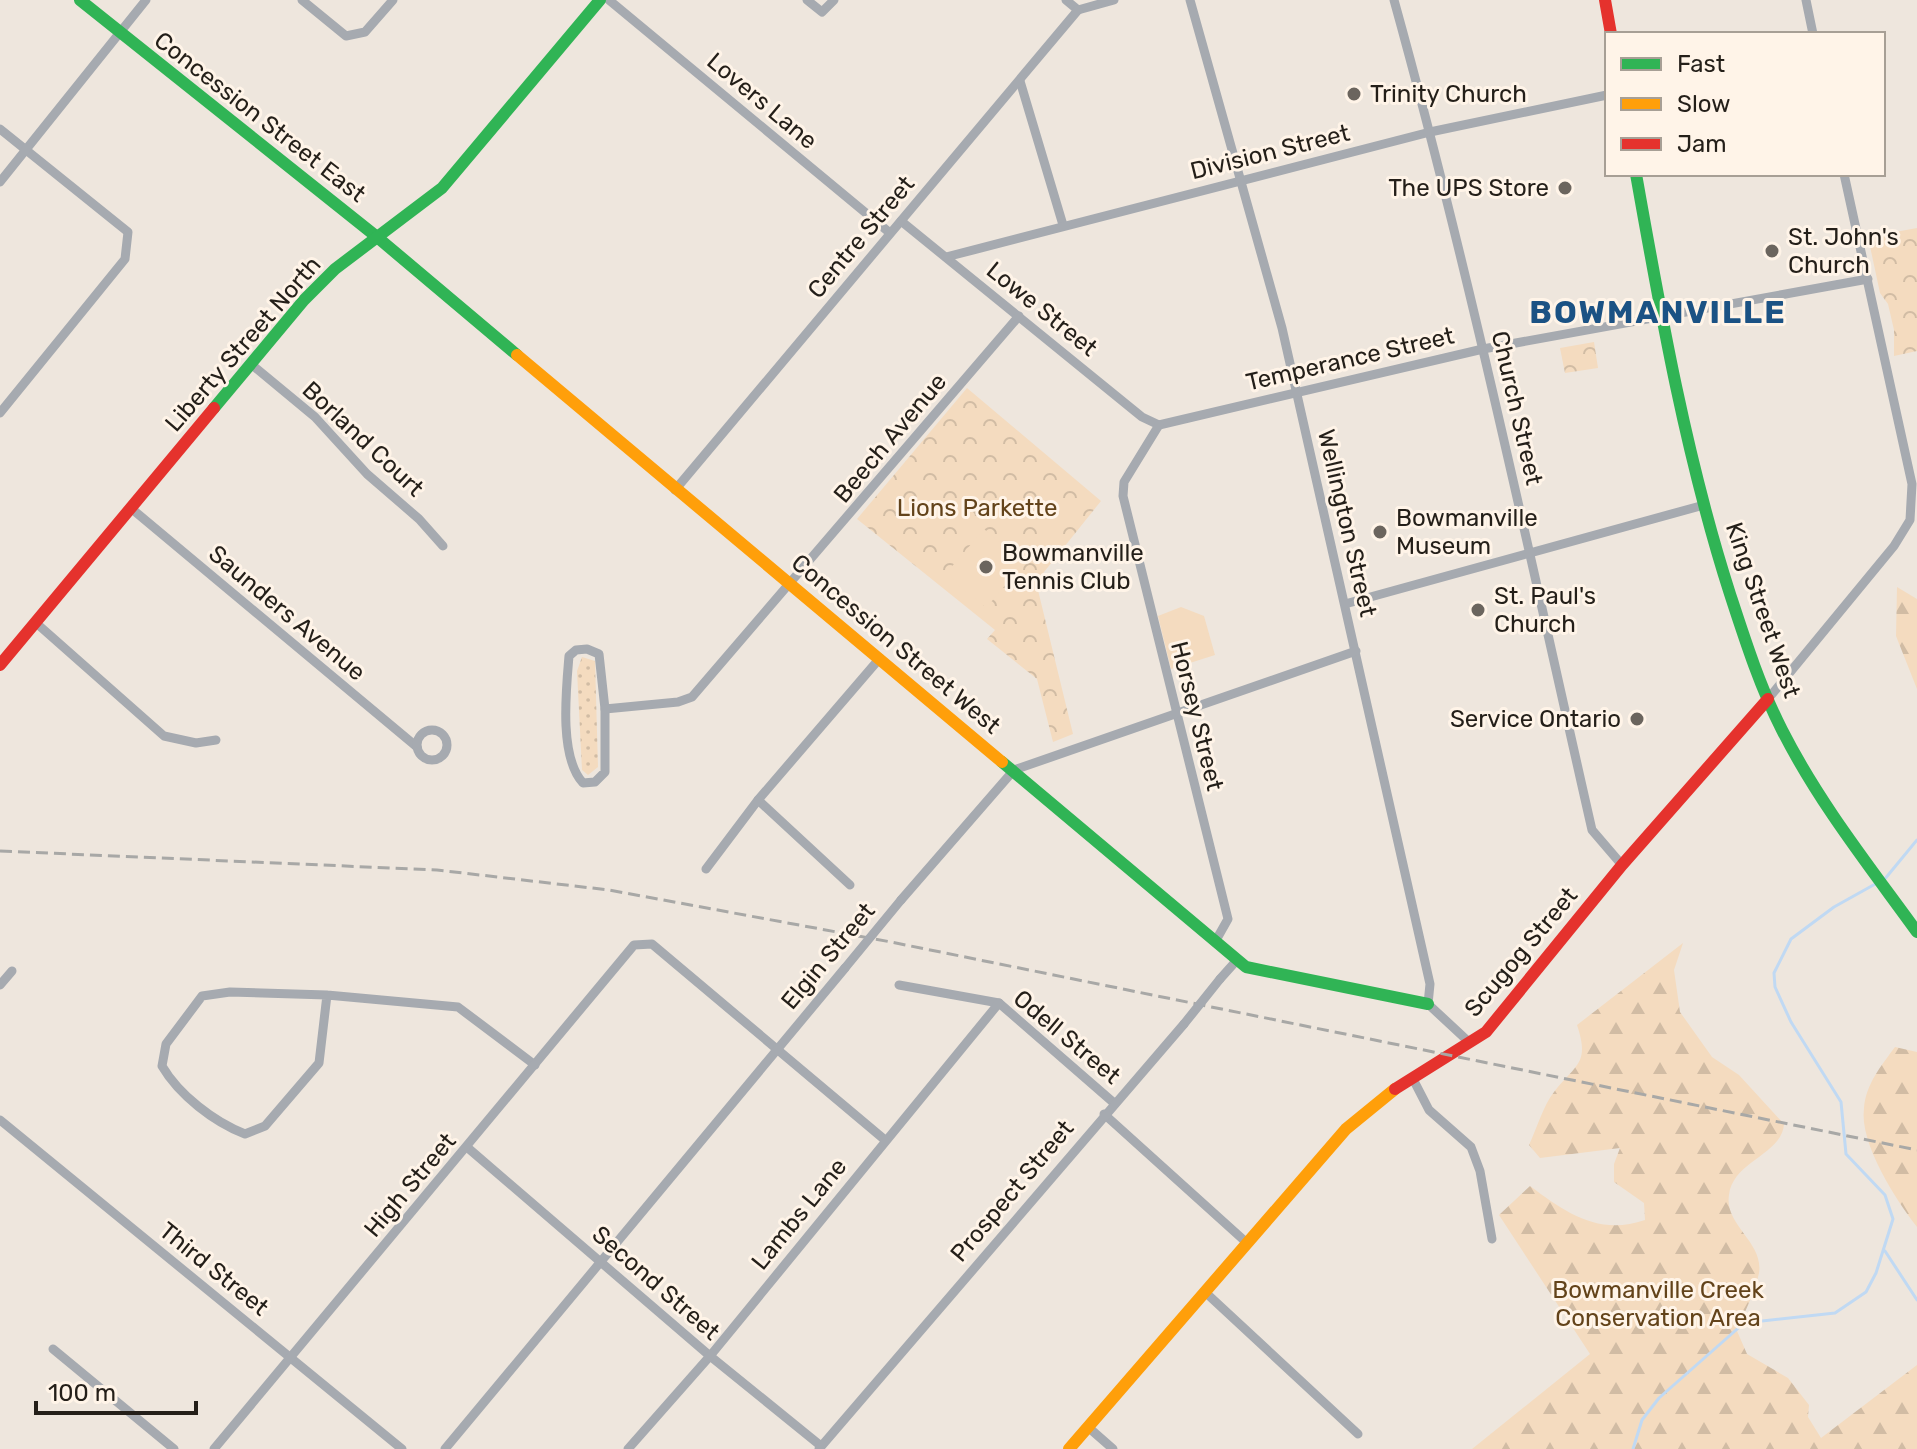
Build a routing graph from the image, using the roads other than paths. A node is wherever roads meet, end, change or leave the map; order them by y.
1 (80, 0) edge
2 (146, 0) edge
3 (302, 0) edge
4 (393, 0) edge
5 (600, 0) edge
6 (609, 0) edge
7 (807, 0) edge
8 (834, 0) edge
9 (1066, 0) edge
10 (1114, 0) edge
11 (1190, 0) edge
12 (1394, 0) edge
13 (1605, 0) edge
14 (1806, 0) edge
15 (1078, 10) junction
16 (1611, 32) edge
17 (1813, 32) edge
18 (118, 33) junction
19 (1020, 81) junction
20 (1605, 95) edge
21 (0, 129) edge
22 (1430, 132) junction
23 (26, 150) junction
24 (1636, 176) edge
25 (1844, 176) edge
26 (1241, 180) junction
27 (0, 182) edge
28 (901, 221) junction
29 (1063, 225) junction
30 (890, 233) junction
31 (377, 237) junction
32 (946, 257) junction
33 (1868, 279) junction
34 (1660, 315) junction
35 (1019, 316) junction
36 (1483, 349) junction
37 (251, 364) junction
38 (1296, 391) junction
39 (0, 413) edge
40 (1159, 425) junction
41 (675, 490) junction
42 (1704, 505) junction
43 (132, 509) junction
44 (443, 546) dead end
45 (1530, 553) junction
46 (791, 585) junction
47 (1345, 604) junction
48 (35, 622) junction
49 (1356, 651) junction
50 (880, 658) junction
51 (0, 665) edge
52 (1768, 699) junction
53 (605, 709) junction
54 (1176, 715) junction
55 (216, 740) dead end
56 (417, 747) dead end
57 (1014, 770) junction
58 (758, 800) junction
59 (1622, 865) junction
60 (706, 869) dead end
61 (850, 885) dead end
62 (1917, 932) edge
63 (1215, 942) junction
64 (1237, 960) junction
65 (12, 971) dead end
66 (0, 985) edge
67 (899, 985) dead end
68 (327, 995) junction
69 (999, 1003) junction
70 (1428, 1004) junction
71 (1470, 1043) junction
72 (777, 1048) junction
73 (535, 1065) junction
74 (1413, 1079) junction
75 (1114, 1103) junction
76 (1104, 1114) junction
77 (0, 1120) edge
78 (885, 1140) junction
79 (468, 1148) junction
80 (1492, 1239) dead end
81 (1247, 1243) junction
82 (603, 1264) junction
83 (1205, 1292) junction
84 (53, 1349) dead end
85 (710, 1356) junction
86 (290, 1357) junction
87 (1088, 1427) junction
88 (1358, 1434) dead end
89 (820, 1448) edge
90 (174, 1449) edge
91 (214, 1449) edge
92 (402, 1449) edge
93 (445, 1449) edge
94 (628, 1449) edge
95 (1069, 1449) edge
96 (1113, 1449) edge

1 - 18 street, Concession Street East
2 - 18 street
3 - 4 street
5 - 31 street, Liberty Street North
6 - 30 street, Lovers Lane
7 - 8 street
9 - 15 street
10 - 15 street
11 - 26 street, Wellington Street
12 - 22 street, Church Street
13 - 16 street
14 - 17 street
15 - 19 street, Centre Street
18 - 23 street
18 - 31 street, Concession Street East
19 - 28 street, Centre Street
19 - 29 street
20 - 22 street, Division Street
21 - 23 street
22 - 26 street, Division Street
22 - 36 street, Church Street
23 - 27 street
23 - 39 street
24 - 34 street, King Street West
25 - 33 street
26 - 29 street, Division Street
26 - 38 street, Wellington Street
28 - 30 street, Centre Street
28 - 32 street, Lowe Street
29 - 32 street, Division Street
30 - 41 street, Centre Street
31 - 37 street, Liberty Street North
31 - 41 street, Concession Street West
32 - 35 street, Lowe Street
33 - 34 street, Temperance Street
33 - 52 street, Scugog Street
34 - 36 street, Temperance Street
34 - 42 street, King Street West
35 - 40 street, Lowe Street
35 - 46 street, Beech Avenue
36 - 38 street, Temperance Street
36 - 45 street, Church Street
37 - 43 street, Liberty Street North
37 - 44 street, Borland Court
38 - 40 street, Temperance Street
38 - 47 street, Wellington Street
40 - 54 street, Horsey Street
41 - 46 street, Concession Street West
42 - 45 street
42 - 52 street, King Street West
43 - 48 street, Liberty Street North
43 - 56 street, Saunders Avenue
45 - 47 street
45 - 59 street, Church Street
46 - 50 street, Concession Street West
46 - 53 street, Beech Avenue
47 - 49 street, Wellington Street
48 - 51 street, Liberty Street North
48 - 55 street
49 - 54 street
49 - 70 street, Wellington Street
50 - 57 street, Concession Street West
50 - 58 street
52 - 59 street, Scugog Street
52 - 62 street, King Street West
53 - 53 street
54 - 57 street
54 - 63 street, Horsey Street
57 - 63 street, Concession Street West
57 - 72 street, Elgin Street, bridge
58 - 60 street
58 - 61 street
59 - 71 street, Scugog Street
63 - 64 street, Concession Street West
64 - 70 street, Concession Street West
64 - 75 street, Prospect Street, bridge
65 - 66 street
67 - 69 street, Odell Street
68 - 68 street
68 - 73 street
69 - 75 street, Odell Street
69 - 78 street, Lambs Lane
70 - 71 street
71 - 74 street, Scugog Street
72 - 73 street, High Street
72 - 78 street
72 - 82 street, Elgin Street
73 - 79 street, High Street
74 - 80 street
74 - 81 street, Scugog Street
75 - 76 street, Prospect Street
76 - 81 street, Odell Street
76 - 89 street, Prospect Street
77 - 86 street, Third Street
78 - 85 street, Lambs Lane
79 - 82 street, Second Street
79 - 86 street, High Street
81 - 83 street, Scugog Street
82 - 85 street, Second Street
82 - 93 street, Elgin Street
83 - 87 street, Scugog Street
83 - 88 street
84 - 90 street
85 - 89 street, Second Street
85 - 94 street, Lambs Lane
86 - 91 street, High Street
86 - 92 street, Third Street
87 - 95 street, Scugog Street
87 - 96 street

